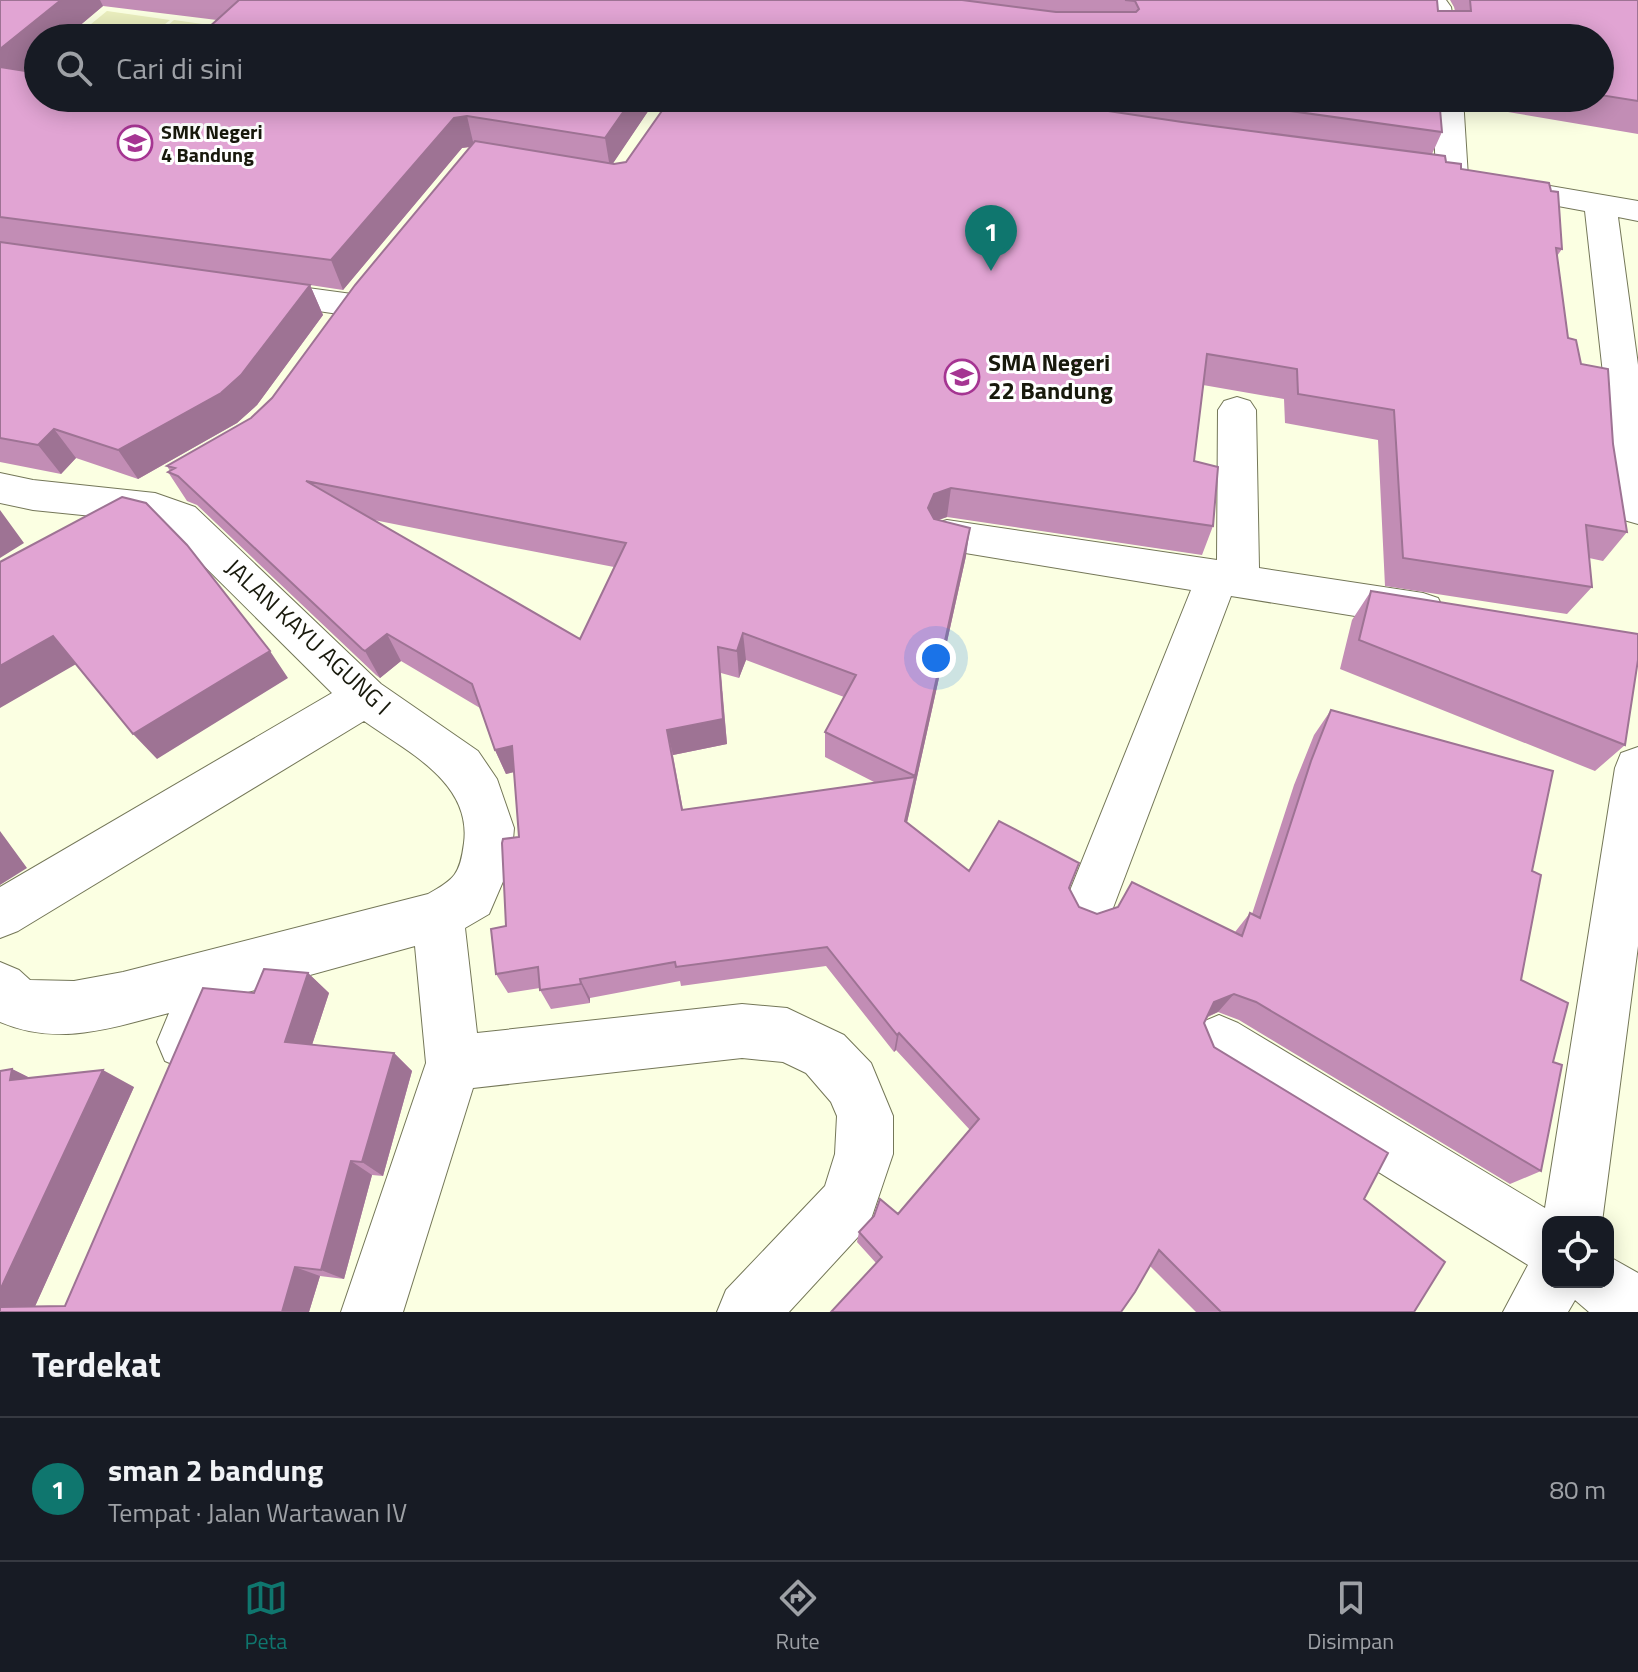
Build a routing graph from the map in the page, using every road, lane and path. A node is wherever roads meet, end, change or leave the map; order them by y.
1 (1432, 0) edge
2 (1440, 24) edge
3 (1447, 112) edge
4 (1600, 206) junction
5 (1638, 211) edge
6 (222, 287) edge
7 (353, 305) edge
8 (1237, 410) dead end
9 (177, 479) edge
10 (0, 488) edge
11 (126, 507) junction
12 (1638, 509) edge
13 (947, 535) edge
14 (75, 536) edge
15 (1228, 578) junction
16 (1453, 615) edge
17 (365, 697) junction
18 (1638, 768) edge
19 (1088, 908) edge
20 (0, 914) edge
21 (438, 916) junction
22 (213, 976) junction
23 (0, 988) edge
24 (1219, 1042) dead end
25 (453, 1063) junction
26 (162, 1093) edge
27 (1573, 1216) edge
28 (1542, 1240) edge
29 (1548, 1288) edge
30 (1607, 1288) edge
31 (1638, 1309) edge
32 (372, 1312) edge
33 (748, 1312) edge
34 (1534, 1312) edge

1 - 2 street
3 - 4 street
4 - 5 street
4 - 12 street
6 - 7 street
8 - 15 street
9 - 11 street
10 - 11 street, JALAN KAYU AGUNG I
11 - 14 street
11 - 17 street, JALAN KAYU AGUNG I
13 - 15 street
15 - 16 street
15 - 19 street
17 - 20 street
17 - 21 street, JALAN KAYU AGUNG I
18 - 27 street
21 - 22 street, JALAN KAYU AGUNG I
21 - 25 street
22 - 23 street, JALAN KAYU AGUNG I
22 - 26 street
24 - 28 street
25 - 32 street
25 - 33 street
29 - 34 street
30 - 31 street

